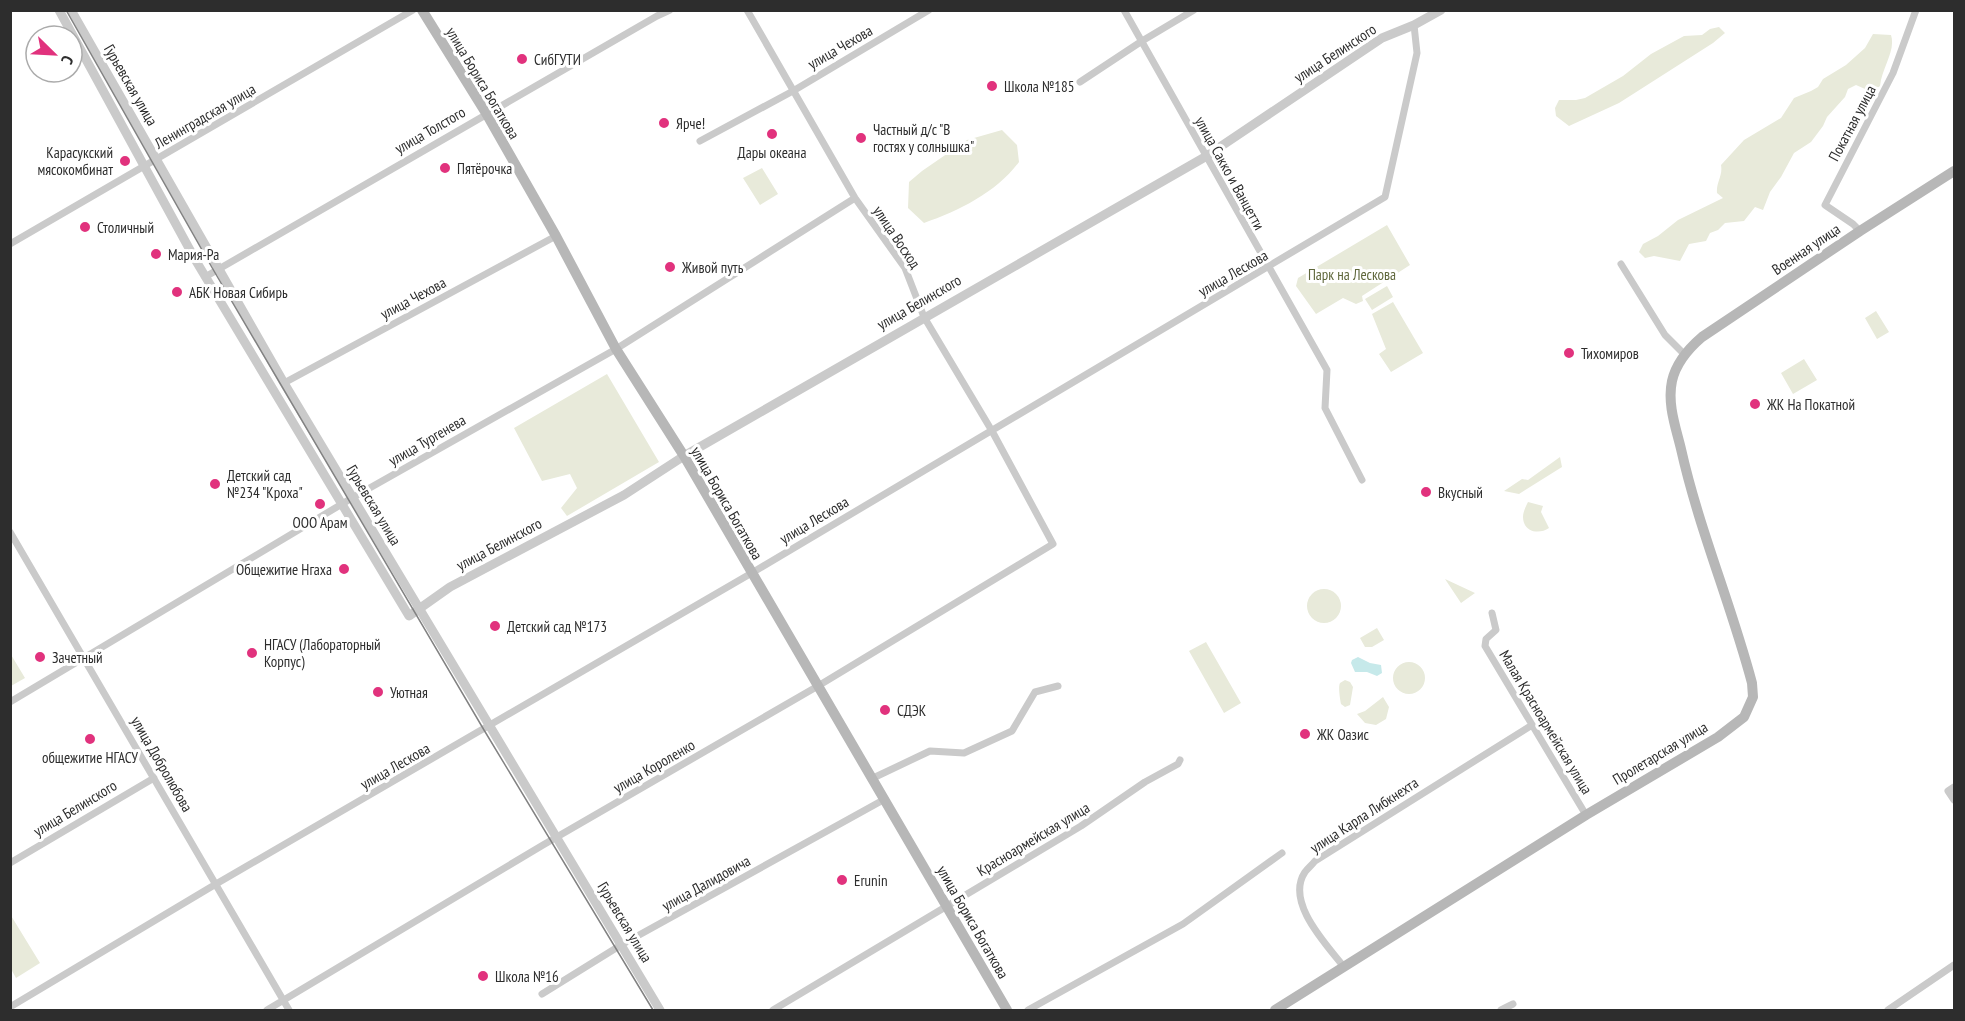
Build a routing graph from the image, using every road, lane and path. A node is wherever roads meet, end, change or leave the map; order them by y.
1 (59, 10) edge
2 (71, 10) edge
3 (412, 10) edge
4 (422, 10) edge
5 (670, 10) edge
6 (747, 10) edge
7 (929, 10) edge
8 (1124, 10) edge
9 (1194, 10) edge
10 (1441, 10) edge
11 (1916, 10) edge
12 (1414, 25) junction
13 (1142, 41) junction
14 (1080, 82) dead end
15 (793, 91) junction
16 (486, 113) junction
17 (700, 141) dead end
18 (1205, 157) junction
19 (156, 159) junction
20 (145, 166) junction
21 (1954, 171) edge
22 (855, 198) junction
23 (1860, 231) junction
24 (556, 236) junction
25 (10, 244) edge
26 (1622, 264) dead end
27 (1269, 268) junction
28 (217, 269) junction
29 (205, 276) junction
30 (924, 317) junction
31 (616, 349) junction
32 (1682, 358) junction
33 (284, 383) junction
34 (992, 431) junction
35 (684, 456) junction
36 (1362, 480) dead end
37 (352, 498) junction
38 (342, 504) junction
39 (10, 532) edge
40 (1053, 544) joint
41 (750, 573) junction
42 (420, 609) junction
43 (1492, 613) dead end
44 (409, 616) joint
45 (84, 658) junction
46 (818, 686) junction
47 (1058, 686) dead end
48 (10, 702) edge
49 (1532, 725) junction
50 (489, 727) junction
51 (1180, 760) dead end
52 (154, 778) junction
53 (871, 779) junction
54 (1954, 787) edge
55 (885, 799) junction
56 (1954, 800) edge
57 (1587, 815) junction
58 (557, 838) junction
59 (1282, 853) dead end
60 (10, 863) edge
61 (216, 884) junction
62 (947, 907) junction
63 (621, 945) junction
64 (1954, 965) edge
65 (1344, 967) junction
66 (542, 994) dead end
67 (284, 1001) junction
68 (1513, 1004) dead end
69 (10, 1007) edge
70 (267, 1011) edge
71 (290, 1011) edge
72 (660, 1011) edge
73 (772, 1011) edge
74 (1007, 1011) edge
75 (1028, 1011) edge
76 (1275, 1011) edge
77 (1501, 1011) edge
78 (1888, 1011) edge

1 - 20 street, Гурьевская улица
2 - 19 street, Гурьевская улица
3 - 19 street, Ленинградская улица
4 - 16 main road, улица Бориса Богаткова
5 - 16 street, улица Толстого
6 - 15 street, улица Восход
7 - 15 street, улица Чехова
8 - 13 street, улица Сакко и Ванцетти
9 - 13 street
10 - 12 street, улица Белинского
11 - 23 street, Покатная улица
12 - 18 street, улица Белинского
12 - 27 street, улица Лескова
13 - 14 street
13 - 18 street, улица Сакко и Ванцетти
15 - 17 street, улица Чехова
15 - 22 street, улица Восход
16 - 24 main road, улица Бориса Богаткова
16 - 28 street, улица Толстого
18 - 27 street, улица Сакко и Ванцетти
18 - 30 street, улица Белинского
19 - 20 street, Ленинградская улица
19 - 28 street, Гурьевская улица
20 - 25 street, Ленинградская улица
20 - 29 street, Гурьевская улица
21 - 23 main road, Военная улица
22 - 30 street, улица Восход
22 - 31 street, улица Тургенева
23 - 32 main road, Военная улица
24 - 31 main road, улица Бориса Богаткова
24 - 33 street, улица Чехова
26 - 32 street
27 - 34 street, улица Лескова
27 - 36 street, улица Сакко и Ванцетти
28 - 29 street, улица Толстого
28 - 33 street, Гурьевская улица
29 - 38 street, Гурьевская улица
30 - 34 street, улица Восход
30 - 35 street, улица Белинского
31 - 35 main road, улица Бориса Богаткова
31 - 37 street, улица Тургенева
32 - 57 main road, Пролетарская улица
33 - 37 street, Гурьевская улица
34 - 40 street, улица Восход
34 - 41 street, улица Лескова
35 - 41 main road, улица Бориса Богаткова
35 - 42 street, улица Белинского
37 - 38 street, улица Тургенева
37 - 42 street, Гурьевская улица
38 - 44 street, Гурьевская улица
38 - 45 street, улица Тургенева
39 - 45 street, улица Добролюбова
40 - 46 street, улица Короленко
41 - 46 main road, улица Бориса Богаткова
41 - 50 street, улица Лескова
42 - 44 street, улица Белинского
42 - 50 street, Гурьевская улица
43 - 49 street, Малая Красноармейская улица
45 - 48 street, улица Тургенева
45 - 52 street, улица Добролюбова
46 - 53 main road, улица Бориса Богаткова
46 - 58 street, улица Короленко
47 - 53 street
49 - 57 street, Малая Красноармейская улица
49 - 65 street, улица Карла Либкнехта
50 - 58 street, Гурьевская улица
50 - 61 street, улица Лескова
51 - 62 street, Красноармейская улица
52 - 60 street, улица Белинского
52 - 61 street, улица Добролюбова
53 - 55 main road, улица Бориса Богаткова
54 - 56 street
55 - 62 main road, улица Бориса Богаткова
55 - 63 street, улица Далидовича
57 - 65 main road, Пролетарская улица
58 - 63 street, Гурьевская улица
58 - 67 street, улица Короленко
59 - 75 street
61 - 67 street, улица Добролюбова
61 - 69 street, улица Лескова
62 - 73 street, Красноармейская улица
62 - 74 main road, улица Бориса Богаткова
63 - 66 street, улица Далидовича
63 - 72 street, Гурьевская улица
64 - 78 street
65 - 76 main road, Пролетарская улица
67 - 70 street, улица Короленко
67 - 71 street, улица Добролюбова
68 - 77 street

